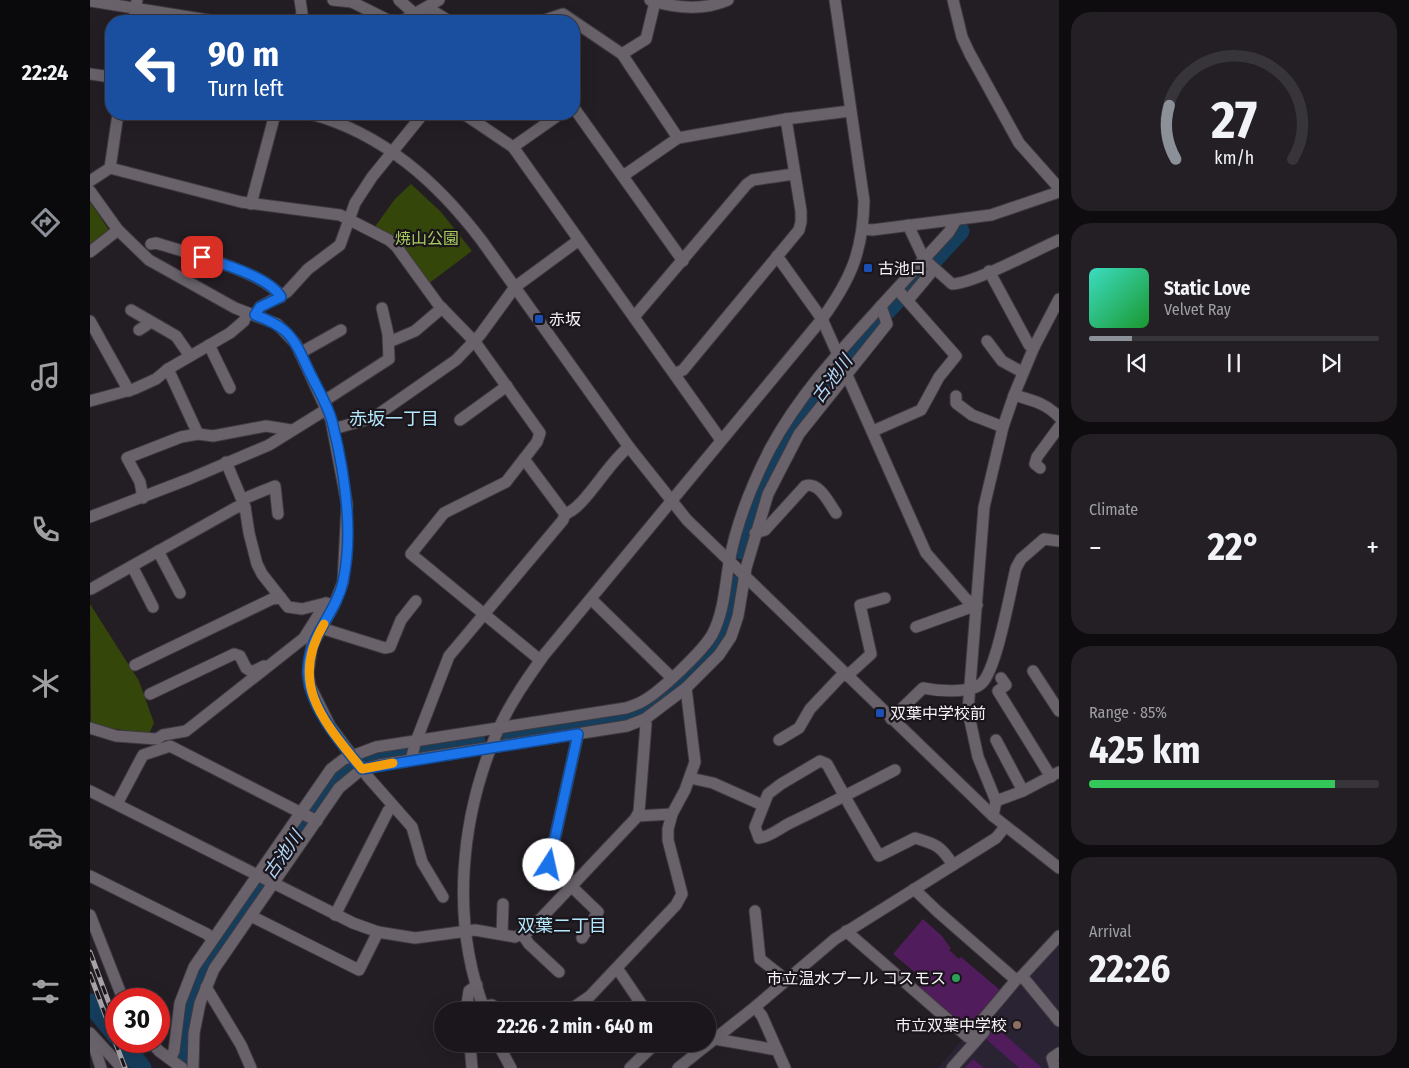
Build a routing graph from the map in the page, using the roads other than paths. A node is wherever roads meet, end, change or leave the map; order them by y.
1 (300, 0) edge
2 (333, 0) edge
3 (399, 0) edge
4 (439, 0) edge
5 (728, 0) edge
6 (835, 0) edge
7 (953, 0) edge
8 (90, 1) edge
9 (352, 1) edge
10 (653, 1) edge
11 (136, 4) edge
12 (428, 8) junction
13 (415, 14) joint
14 (186, 15) edge
15 (301, 15) edge
16 (379, 15) edge
17 (439, 15) edge
18 (580, 26) edge
19 (622, 54) junction
20 (90, 74) edge
21 (105, 77) edge
22 (850, 111) junction
23 (580, 116) edge
24 (786, 119) junction
25 (117, 120) edge
26 (273, 120) edge
27 (329, 120) edge
28 (418, 120) edge
29 (473, 120) edge
30 (551, 120) edge
31 (678, 138) junction
32 (513, 147) junction
33 (392, 151) junction
34 (110, 168) junction
35 (794, 174) junction
36 (623, 176) junction
37 (90, 181) edge
38 (1059, 190) edge
39 (90, 191) edge
40 (251, 204) junction
41 (350, 219) junction
42 (956, 220) junction
43 (908, 225) junction
44 (863, 229) junction
45 (118, 230) junction
46 (579, 240) junction
47 (1059, 240) edge
48 (151, 244) dead end
49 (90, 252) edge
50 (778, 256) junction
51 (683, 261) junction
52 (929, 264) junction
53 (989, 272) junction
54 (516, 287) junction
55 (903, 294) junction
56 (281, 297) junction
57 (1059, 299) edge
58 (382, 308) dead end
59 (442, 308) junction
60 (131, 310) dead end
61 (883, 311) junction
62 (251, 314) junction
63 (634, 317) junction
64 (822, 319) junction
65 (90, 321) edge
66 (151, 322) junction
67 (139, 330) dead end
68 (341, 330) dead end
69 (987, 340) dead end
70 (389, 342) junction
71 (475, 342) junction
72 (209, 345) junction
73 (1034, 347) junction
74 (300, 353) junction
75 (839, 355) junction
76 (190, 356) junction
77 (168, 369) junction
78 (846, 371) junction
79 (1022, 372) junction
80 (676, 373) junction
81 (507, 386) junction
82 (230, 388) dead end
83 (128, 391) junction
84 (1014, 394) junction
85 (956, 396) dead end
86 (90, 401) edge
87 (326, 405) junction
88 (1059, 419) edge
89 (460, 420) dead end
90 (1003, 427) junction
91 (333, 429) junction
92 (292, 430) junction
93 (873, 431) junction
94 (198, 434) junction
95 (721, 440) junction
96 (629, 448) junction
97 (524, 459) junction
98 (226, 462) junction
99 (1040, 468) dead end
100 (143, 498) junction
101 (670, 502) junction
102 (244, 503) junction
103 (836, 513) dead end
104 (278, 514) dead end
105 (565, 514) junction
106 (90, 517) edge
107 (755, 533) junction
108 (1059, 541) edge
109 (158, 551) junction
110 (729, 562) junction
111 (132, 566) junction
112 (746, 578) junction
113 (91, 589) dead end
114 (180, 593) dead end
115 (281, 598) junction
116 (884, 598) dead end
117 (591, 599) junction
118 (416, 601) dead end
119 (330, 604) junction
120 (978, 605) junction
121 (153, 607) dead end
122 (483, 614) junction
123 (916, 627) dead end
124 (321, 628) junction
125 (277, 660) junction
126 (540, 660) junction
127 (135, 665) dead end
128 (1032, 671) dead end
129 (846, 674) junction
130 (672, 678) junction
131 (1001, 678) dead end
132 (686, 688) junction
133 (971, 689) junction
134 (150, 694) dead end
135 (1059, 710) edge
136 (587, 716) junction
137 (891, 718) junction
138 (645, 719) junction
139 (90, 728) edge
140 (499, 729) junction
141 (582, 733) junction
142 (779, 740) dead end
143 (996, 740) dead end
144 (415, 742) junction
145 (492, 747) junction
146 (411, 758) junction
147 (357, 762) junction
148 (895, 770) dead end
149 (1055, 775) edge
150 (690, 778) junction
151 (90, 791) edge
152 (1022, 791) junction
153 (845, 796) junction
154 (996, 801) junction
155 (117, 804) junction
156 (760, 804) dead end
157 (393, 806) junction
158 (672, 814) junction
159 (309, 816) junction
160 (637, 816) junction
161 (993, 816) junction
162 (1005, 827) junction
163 (953, 865) junction
164 (1059, 868) edge
165 (90, 876) edge
166 (265, 879) junction
167 (570, 886) junction
168 (914, 889) junction
169 (443, 897) dead end
170 (503, 904) dead end
171 (755, 911) dead end
172 (335, 914) junction
173 (90, 915) edge
174 (251, 916) junction
175 (466, 930) junction
176 (846, 931) junction
177 (378, 932) junction
178 (502, 934) junction
179 (522, 934) junction
180 (1059, 936) edge
181 (582, 938) dead end
182 (212, 939) junction
183 (617, 968) junction
184 (559, 972) dead end
185 (1019, 978) junction
186 (785, 981) junction
187 (477, 985) junction
188 (206, 987) junction
189 (119, 988) edge
190 (467, 1002) edge
191 (482, 1002) edge
192 (581, 1002) edge
193 (640, 1002) edge
194 (755, 1007) junction
195 (1059, 1022) edge
196 (978, 1026) junction
197 (92, 1036) edge
198 (716, 1038) edge
199 (716, 1039) edge
200 (777, 1050) junction
201 (471, 1052) edge
202 (502, 1052) edge
203 (647, 1052) edge
204 (696, 1052) edge
205 (164, 1053) edge
206 (1059, 1053) edge
207 (176, 1064) edge
208 (101, 1068) edge
209 (122, 1068) edge
210 (193, 1068) edge
211 (251, 1068) edge
212 (472, 1068) edge
213 (511, 1068) edge
214 (630, 1068) edge
215 (678, 1068) edge
216 (785, 1068) edge
217 (952, 1068) edge
218 (1055, 1068) edge

1 - 15 street
2 - 9 street
3 - 13 street
4 - 12 street
5 - 10 street
6 - 22 street
7 - 38 street
8 - 11 street
9 - 16 street
10 - 19 street
11 - 14 street
12 - 13 street
12 - 17 street
18 - 19 street
19 - 31 street
20 - 21 street
22 - 24 street
22 - 44 street
23 - 36 street
24 - 31 street
24 - 35 street
25 - 34 street
26 - 40 street
27 - 33 street
28 - 33 street
29 - 32 street
30 - 32 street
31 - 36 street
32 - 46 street
33 - 41 street
33 - 54 street
34 - 37 street
34 - 40 street
35 - 50 street
35 - 51 street
36 - 51 street
38 - 42 street
39 - 45 street
40 - 41 street
41 - 56 street
41 - 59 street
42 - 43 street
42 - 52 street
43 - 44 street
43 - 52 street
44 - 64 street
45 - 49 street
45 - 62 street
46 - 54 street
46 - 63 street
47 - 53 street
48 - 56 street
50 - 64 street
50 - 80 street
51 - 63 street
52 - 53 street
52 - 55 street
53 - 73 street
54 - 71 street
54 - 96 street
55 - 61 street
55 - 93 street
56 - 62 street
57 - 73 street
58 - 70 street
59 - 70 street
59 - 71 street
60 - 66 street
61 - 75 street
61 - 78 street
62 - 72 street
62 - 74 street
63 - 80 street
64 - 75 street
64 - 95 street
65 - 83 street
66 - 67 street
66 - 76 street
68 - 74 street
69 - 79 street
70 - 87 street
71 - 81 street
71 - 91 street
72 - 76 street
72 - 82 street
73 - 79 street
74 - 87 street
75 - 78 street
75 - 110 street
76 - 77 street
77 - 83 street
77 - 94 street
78 - 93 street
78 - 107 street
79 - 84 street
80 - 95 street
81 - 89 street
81 - 97 street
83 - 86 street
84 - 88 street
84 - 90 street
85 - 90 street
87 - 91 street
87 - 92 street
88 - 99 street
90 - 120 street
91 - 119 street
92 - 94 street
92 - 98 street
93 - 120 street
94 - 100 street
95 - 101 street
96 - 101 street
96 - 105 street
97 - 105 street
97 - 122 street
98 - 100 street
98 - 102 street
100 - 106 street
101 - 110 street
101 - 117 street
102 - 104 street
102 - 109 street
102 - 115 street
103 - 107 street
105 - 122 street
107 - 112 street
108 - 133 street
109 - 111 street
109 - 114 street
110 - 112 street
110 - 130 street
111 - 113 street
111 - 121 street
112 - 129 street
112 - 132 street
115 - 119 street
115 - 127 street
116 - 129 street
117 - 126 street
117 - 130 street
118 - 124 street
119 - 124 street
119 - 125 street
120 - 123 street
120 - 133 street
122 - 126 street
122 - 144 street
124 - 147 street
125 - 134 street
125 - 139 street
126 - 140 street
128 - 135 street
129 - 137 street
129 - 142 street
130 - 136 street
131 - 149 street
132 - 138 street
132 - 150 street
133 - 137 street
133 - 154 street
136 - 140 street
136 - 141 street
137 - 161 street
138 - 141 street
138 - 160 street
140 - 144 street
140 - 145 street
141 - 145 street
141 - 167 street
143 - 152 street
144 - 146 street
144 - 147 street
145 - 146 street
145 - 175 street
146 - 147 street
147 - 157 street
147 - 159 street
147 - 159 street
148 - 153 street
149 - 152 street
150 - 156 street
150 - 158 street
151 - 155 street
152 - 154 street
153 - 153 street
153 - 163 street
154 - 161 street
155 - 159 street
155 - 166 street
157 - 169 street
157 - 172 street
158 - 160 street
158 - 183 street
159 - 166 street
159 - 166 street
160 - 167 street
161 - 162 street
162 - 163 street
162 - 164 street
163 - 168 street
165 - 182 street
166 - 172 street
166 - 174 street
166 - 182 street
167 - 179 street
167 - 181 street
168 - 176 street
168 - 185 street
170 - 178 street
171 - 186 street
172 - 177 street
173 - 189 street
174 - 177 street
174 - 188 street
175 - 177 street
175 - 178 street
175 - 187 street
176 - 186 street
176 - 196 street
178 - 179 street
179 - 184 street
180 - 185 street
182 - 207 street
183 - 192 street
183 - 193 street
185 - 195 street
185 - 196 street
186 - 194 street
187 - 190 street
187 - 191 street
188 - 210 street
188 - 211 street
194 - 198 street
194 - 200 street
196 - 217 street
197 - 208 street
197 - 209 street
199 - 200 street
200 - 216 street
201 - 212 street
202 - 213 street
203 - 214 street
204 - 215 street
205 - 207 street
206 - 218 street

